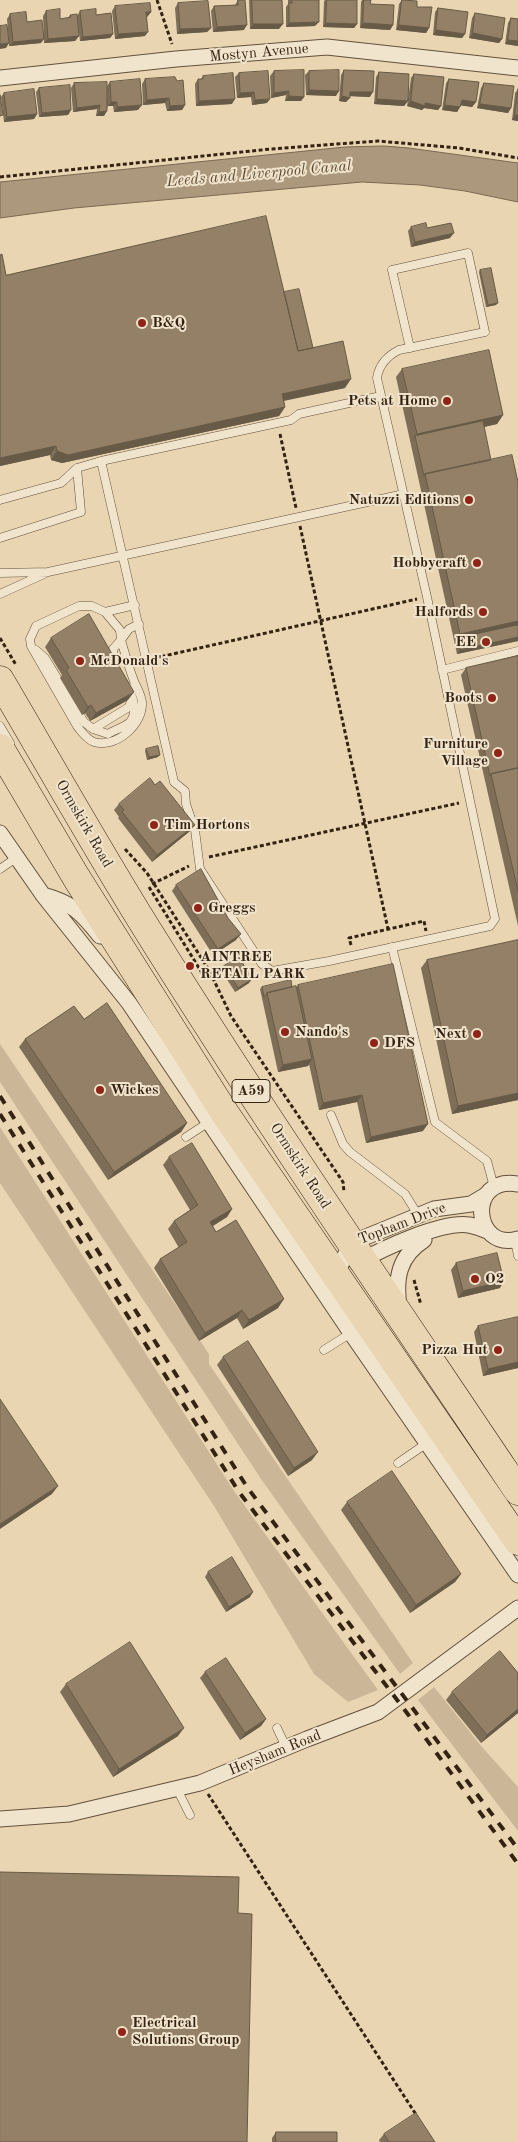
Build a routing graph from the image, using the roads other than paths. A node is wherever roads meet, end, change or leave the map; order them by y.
1 (518, 68) edge
2 (0, 78) edge
3 (410, 348) junction
4 (381, 396) junction
5 (101, 461) junction
6 (77, 468) junction
7 (404, 494) junction
8 (0, 500) edge
9 (0, 538) edge
10 (121, 556) junction
11 (48, 572) junction
12 (0, 573) edge
13 (0, 594) edge
14 (135, 605) junction
15 (106, 612) junction
16 (139, 624) junction
17 (121, 640) junction
18 (31, 646) junction
19 (518, 651) edge
20 (442, 670) junction
21 (120, 672) edge
22 (9, 675) edge
23 (124, 680) edge
24 (132, 696) junction
25 (0, 726) edge
26 (94, 729) junction
27 (5, 757) edge
28 (0, 833) edge
29 (16, 858) junction
30 (0, 869) edge
31 (42, 895) junction
32 (392, 947) junction
33 (168, 1024) junction
34 (331, 1116) dead end
35 (209, 1122) junction
36 (186, 1138) edge
37 (518, 1184) edge
38 (490, 1191) junction
39 (418, 1215) junction
40 (447, 1226) junction
41 (488, 1231) junction
42 (517, 1240) edge
43 (357, 1252) junction
44 (518, 1256) edge
45 (336, 1275) junction
46 (402, 1318) junction
47 (351, 1333) junction
48 (324, 1350) dead end
49 (427, 1444) junction
50 (398, 1463) dead end
51 (518, 1491) edge
52 (518, 1540) edge
53 (518, 1575) edge
54 (518, 1608) edge
55 (278, 1728) dead end
56 (286, 1748) junction
57 (177, 1788) junction
58 (190, 1814) dead end
59 (0, 1819) edge

1 - 2 street, Mostyn Avenue
3 - 3 lane
3 - 4 lane
4 - 5 lane
4 - 7 lane
5 - 6 lane
5 - 10 lane
6 - 8 lane
6 - 9 lane
7 - 10 lane
7 - 20 lane
10 - 11 lane
10 - 14 lane
11 - 12 lane
11 - 13 lane
14 - 15 lane
14 - 16 lane
15 - 17 lane
15 - 18 lane
16 - 17 lane
16 - 32 lane
17 - 18 lane
17 - 21 lane
18 - 26 lane
19 - 20 lane
20 - 32 lane
22 - 43 highway, Ormskirk Road / A59
23 - 24 lane
24 - 26 lane
24 - 26 lane
25 - 27 lane
27 - 33 highway, Ormskirk Road / A59
28 - 29 street
29 - 30 lane
29 - 31 street
31 - 33 street
31 - 35 street
32 - 38 lane
33 - 45 highway, Ormskirk Road / A59
34 - 39 lane
35 - 36 lane
35 - 47 street
37 - 38 street, Topham Drive
38 - 39 street, Topham Drive
38 - 41 street
39 - 43 street, Topham Drive
40 - 41 street, Topham Drive
40 - 43 street, Topham Drive
40 - 46 street, Topham Drive
41 - 42 street, Topham Drive
42 - 44 lane
43 - 45 street, Topham Drive
43 - 46 highway, Ormskirk Road / A59
45 - 52 highway, Ormskirk Road / A59
46 - 51 highway, Ormskirk Road / A59
47 - 48 lane
47 - 49 street
49 - 50 lane
49 - 53 street
54 - 56 street, Heysham Road
55 - 56 lane
56 - 57 street, Heysham Road
57 - 58 lane
57 - 59 street, Heysham Road

